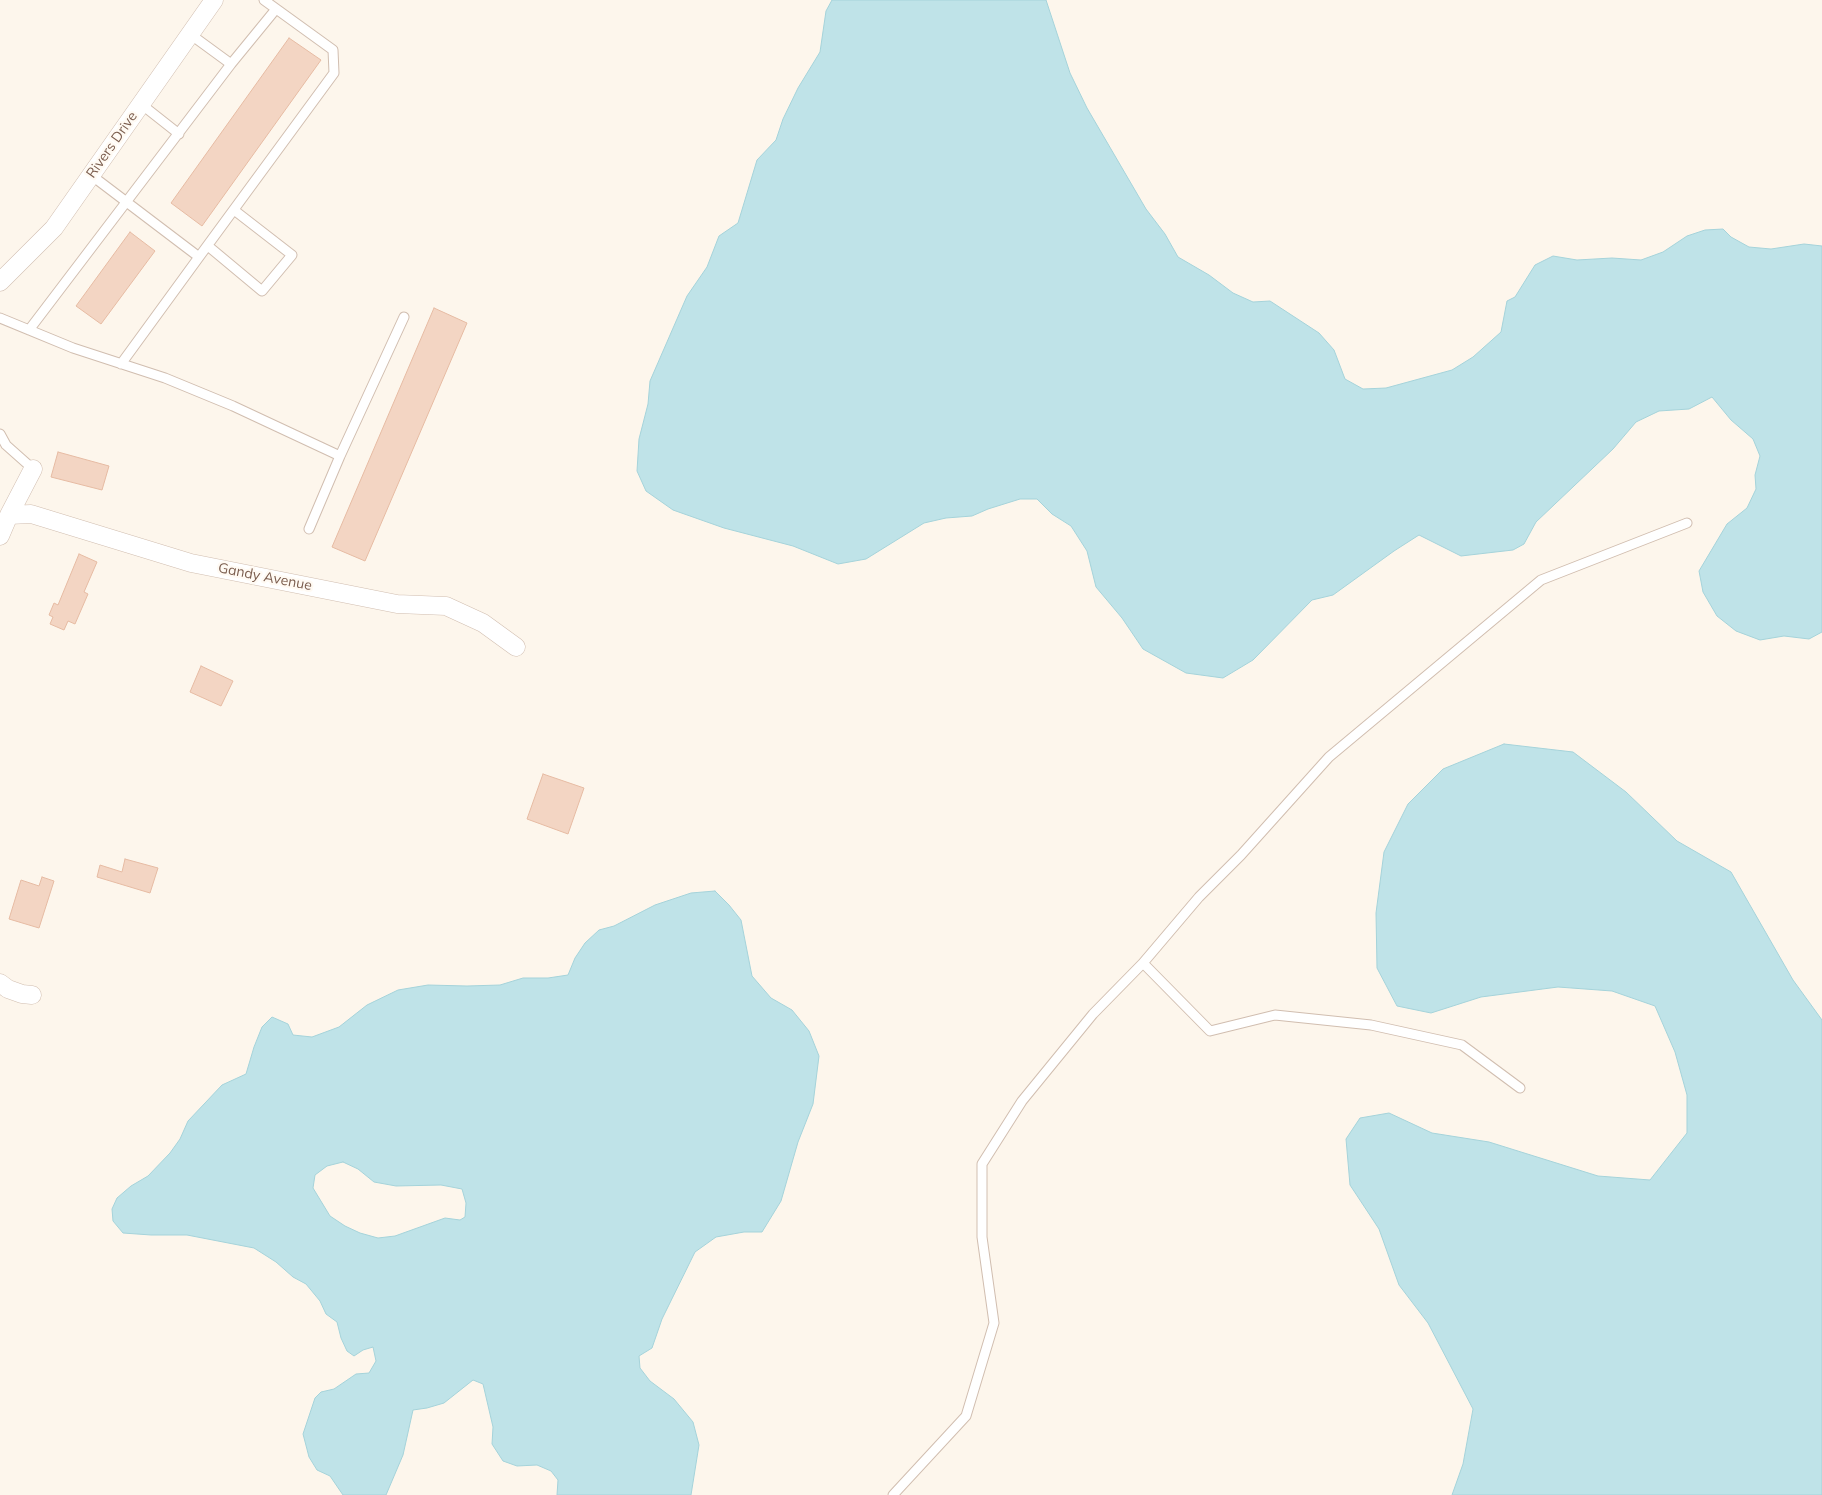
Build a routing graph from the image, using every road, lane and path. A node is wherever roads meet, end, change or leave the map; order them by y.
1 (214, 0) edge
2 (264, 0) edge
3 (276, 9) junction
4 (190, 34) junction
5 (231, 64) junction
6 (141, 104) junction
7 (179, 134) junction
8 (91, 175) junction
9 (127, 203) junction
10 (234, 210) junction
11 (208, 246) junction
12 (199, 257) junction
13 (0, 282) edge
14 (404, 317) dead end
15 (0, 318) edge
16 (29, 330) junction
17 (121, 364) junction
18 (0, 434) edge
19 (340, 456) junction
20 (33, 469) joint
21 (8, 516) junction
22 (1687, 523) dead end
23 (309, 529) dead end
24 (0, 536) edge
25 (516, 647) dead end
26 (1143, 962) junction
27 (0, 983) edge
28 (32, 995) dead end
29 (1520, 1088) dead end
30 (892, 1495) edge

1 - 4 street, Rivers Drive
2 - 3 lane
3 - 5 lane
3 - 10 lane
4 - 5 lane
4 - 6 street, Rivers Drive
5 - 7 lane
6 - 7 lane
6 - 8 street, Rivers Drive
7 - 9 lane
8 - 9 lane
8 - 13 street, Rivers Drive
9 - 12 lane
9 - 16 lane
10 - 11 lane
10 - 11 lane
11 - 12 lane
12 - 17 lane
14 - 19 lane
15 - 16 lane
16 - 17 lane
17 - 19 lane
18 - 20 lane
19 - 23 lane
20 - 21 street
21 - 24 street
21 - 25 street, Gandy Avenue
22 - 26 lane
26 - 29 lane
26 - 30 lane
27 - 28 street

